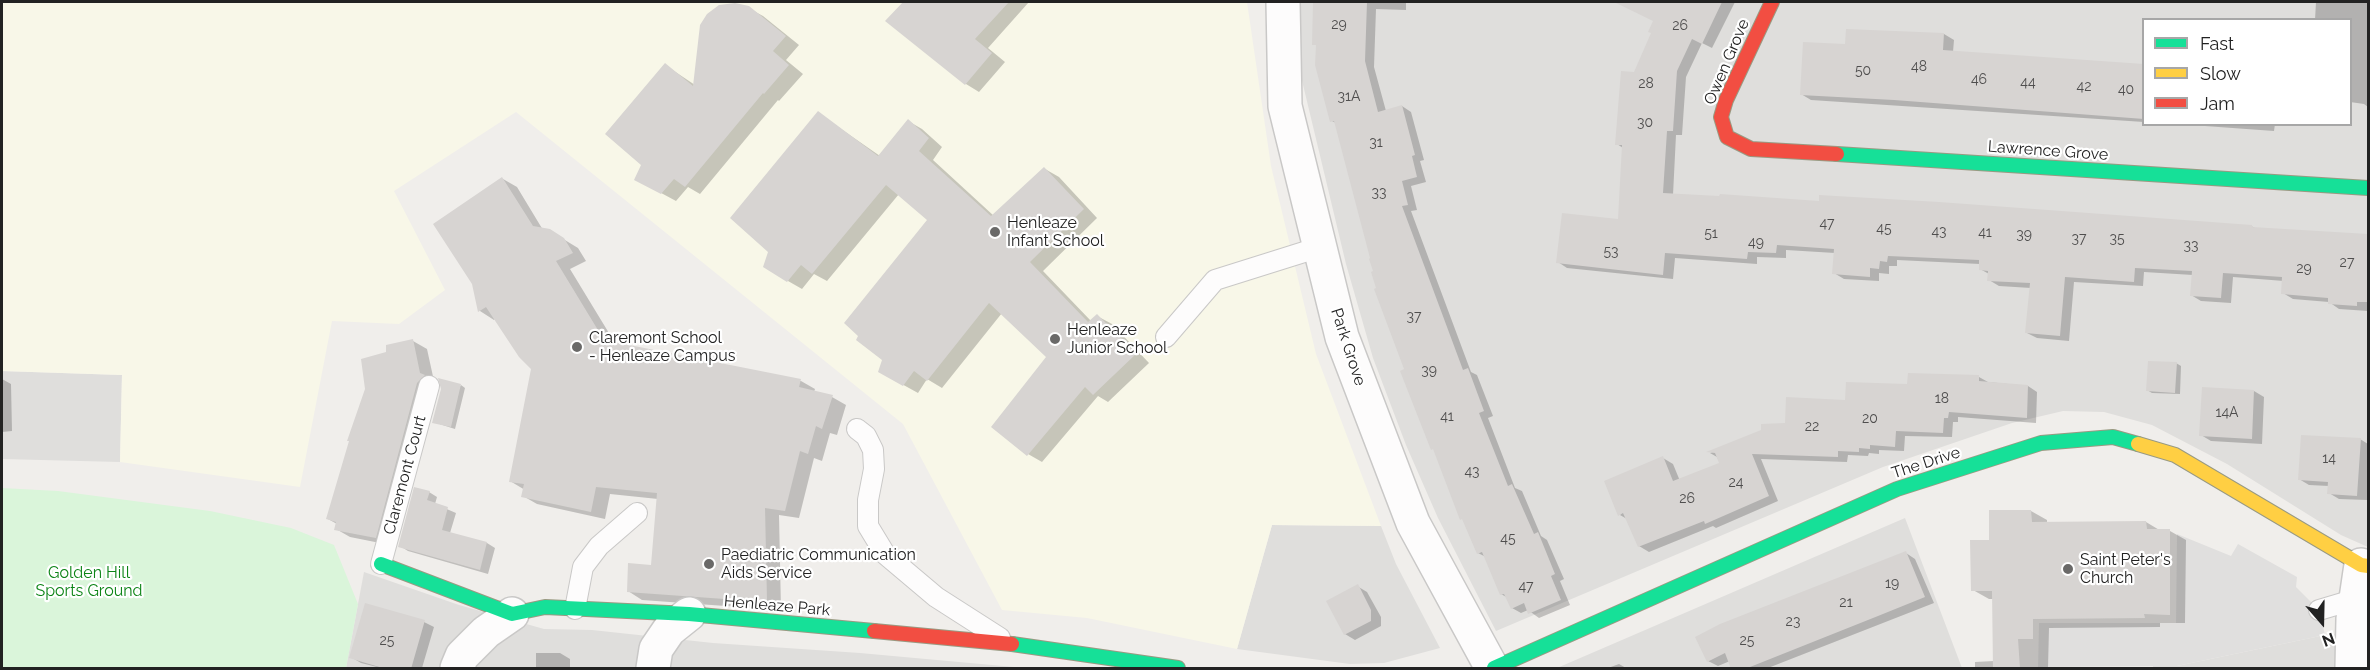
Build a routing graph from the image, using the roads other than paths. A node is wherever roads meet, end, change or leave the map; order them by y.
1 (1283, 2) edge
2 (1772, 2) edge
3 (1727, 137) joint
4 (2368, 188) edge
5 (1320, 247) junction
6 (1166, 337) dead end
7 (429, 386) dead end
8 (857, 429) dead end
9 (637, 513) dead end
10 (381, 564) joint
11 (2365, 566) edge
12 (2356, 599) junction
13 (575, 609) junction
14 (2319, 610) dead end
15 (512, 614) junction
16 (689, 614) junction
17 (1009, 645) junction
18 (456, 669) edge
19 (652, 669) edge
20 (1178, 669) edge
21 (1493, 669) edge
22 (2352, 669) edge

1 - 5 street, Park Grove
2 - 3 street, Owen Grove
3 - 4 street, Lawrence Grove
5 - 6 lane
5 - 21 street, Park Grove
7 - 10 lane, Claremont Court
8 - 17 lane
9 - 13 lane
10 - 15 street
11 - 12 street
11 - 21 street, The Drive
12 - 14 lane
12 - 22 street
13 - 15 street, Henleaze Park
13 - 16 street, Henleaze Park
15 - 18 street
16 - 17 street, Henleaze Park
16 - 19 street
17 - 20 street, Henleaze Park

